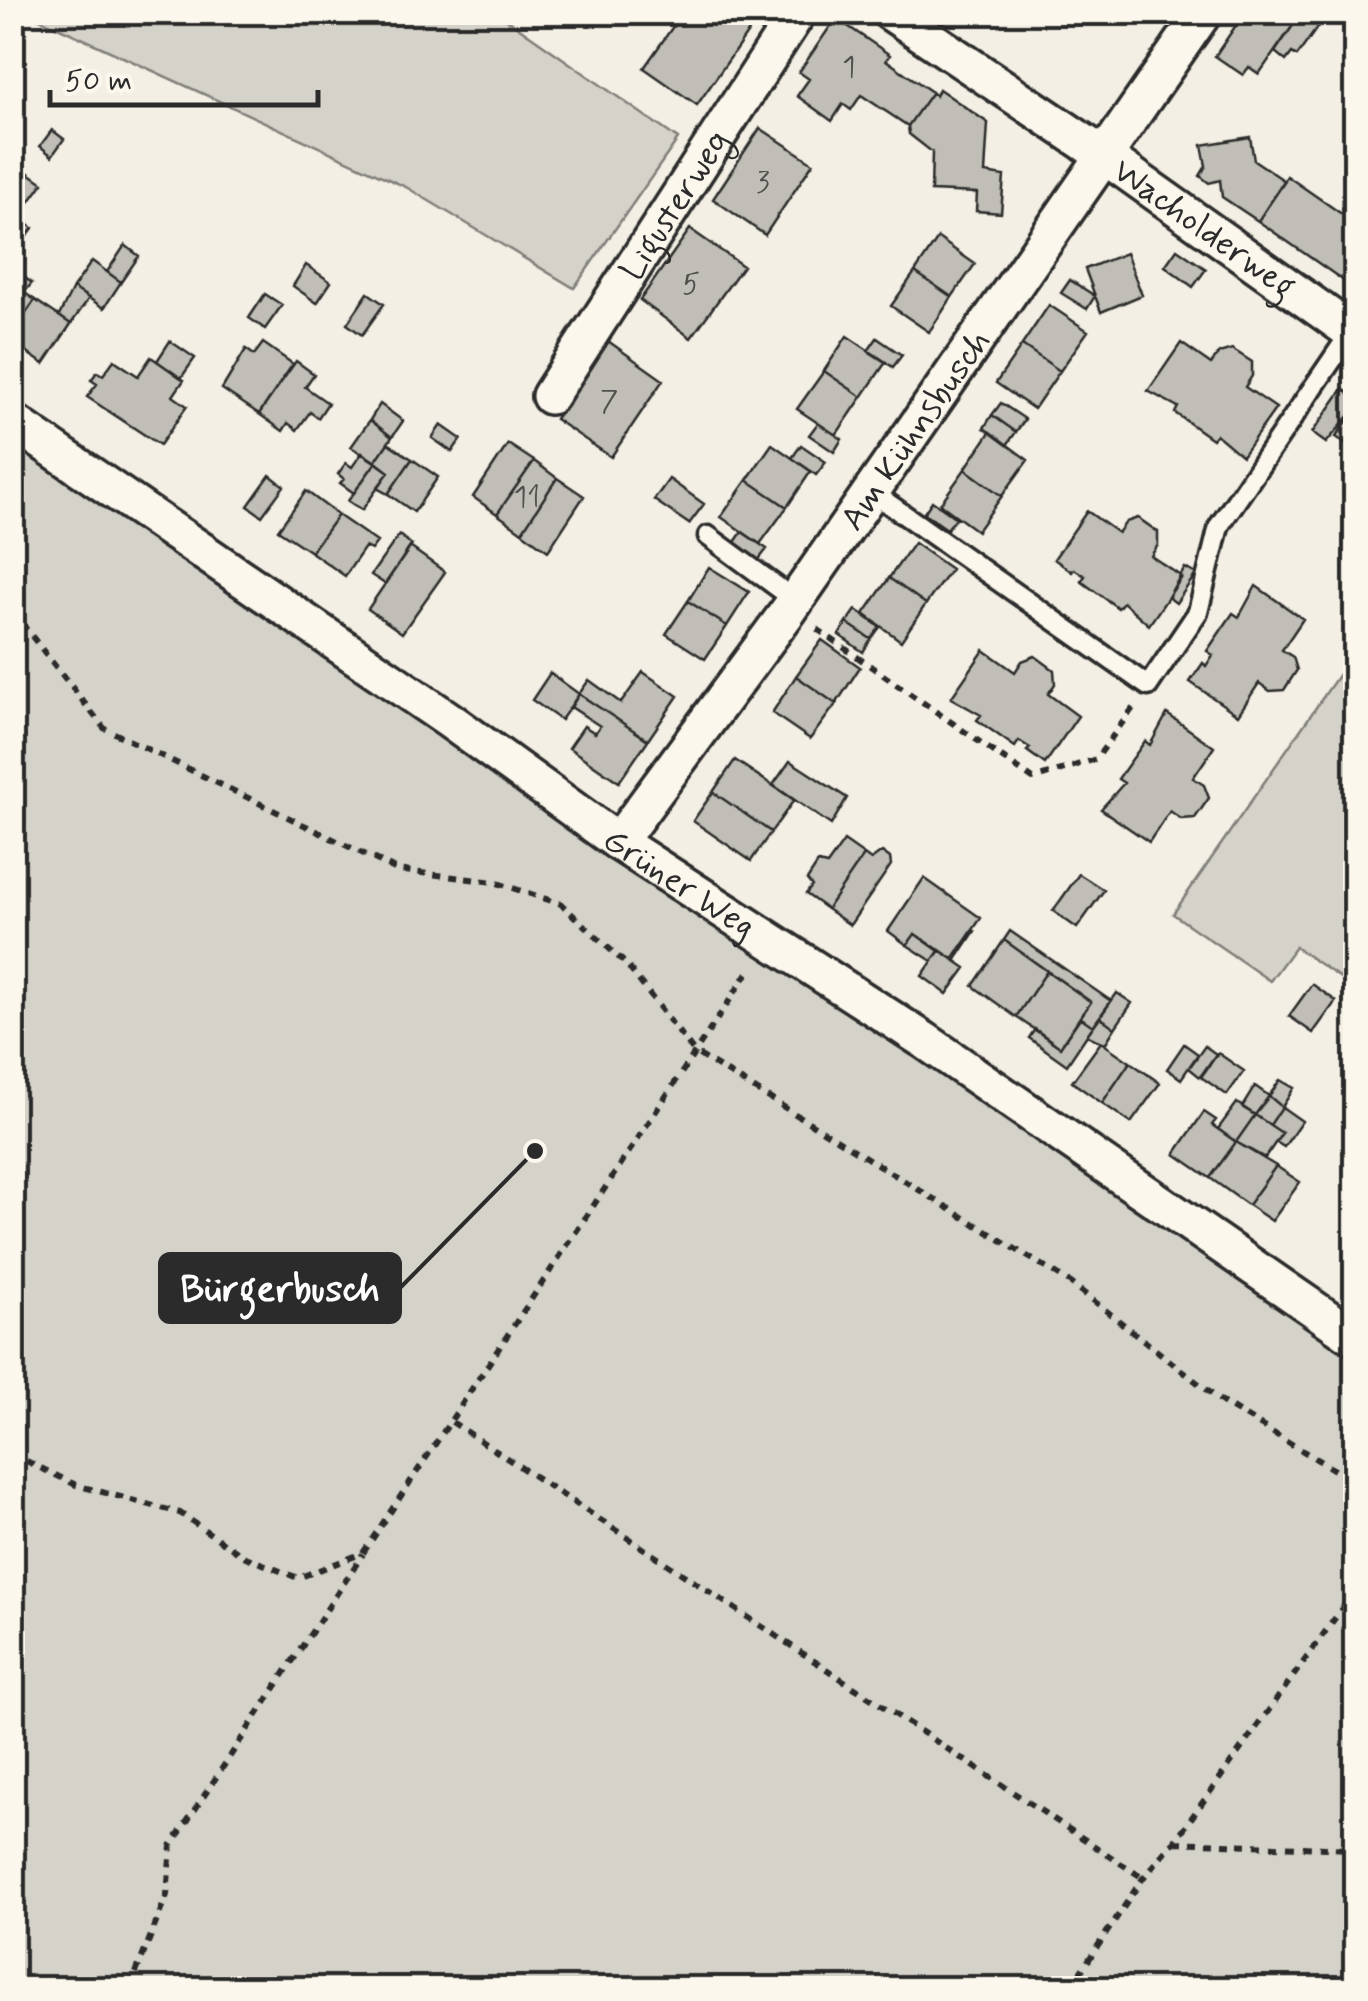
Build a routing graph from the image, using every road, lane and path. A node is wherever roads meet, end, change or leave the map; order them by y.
1 (798, 12) edge
2 (890, 12) edge
3 (1204, 12) edge
4 (1102, 155) junction
5 (1353, 333) edge
6 (550, 396) dead end
7 (12, 422) edge
8 (870, 490) junction
9 (708, 536) dead end
10 (792, 605) junction
11 (12, 611) edge
12 (1148, 686) junction
13 (618, 842) junction
14 (768, 942) junction
15 (694, 1052) junction
16 (1356, 1338) edge
17 (452, 1422) junction
18 (12, 1454) edge
19 (1356, 1482) edge
20 (364, 1553) junction
21 (1356, 1589) edge
22 (1174, 1842) junction
23 (1356, 1855) edge
24 (1144, 1878) junction
25 (130, 1988) edge
26 (1070, 1988) edge

1 - 6 street, Ligusterweg
2 - 4 street
3 - 4 street, Am Kühnsbusch
4 - 5 street, Wacholderweg
4 - 8 street, Am Kühnsbusch
5 - 12 lane
7 - 13 street, Grüner Weg
8 - 10 street, Am Kühnsbusch
8 - 12 lane
9 - 10 lane
10 - 12 path
10 - 13 street, Am Kühnsbusch
11 - 15 path
13 - 14 street, Grüner Weg
14 - 15 path
14 - 16 street, Grüner Weg
15 - 17 path
15 - 19 path
17 - 20 path
17 - 24 path
18 - 20 path
20 - 25 path
21 - 22 path
22 - 23 path
22 - 24 path
24 - 26 path

